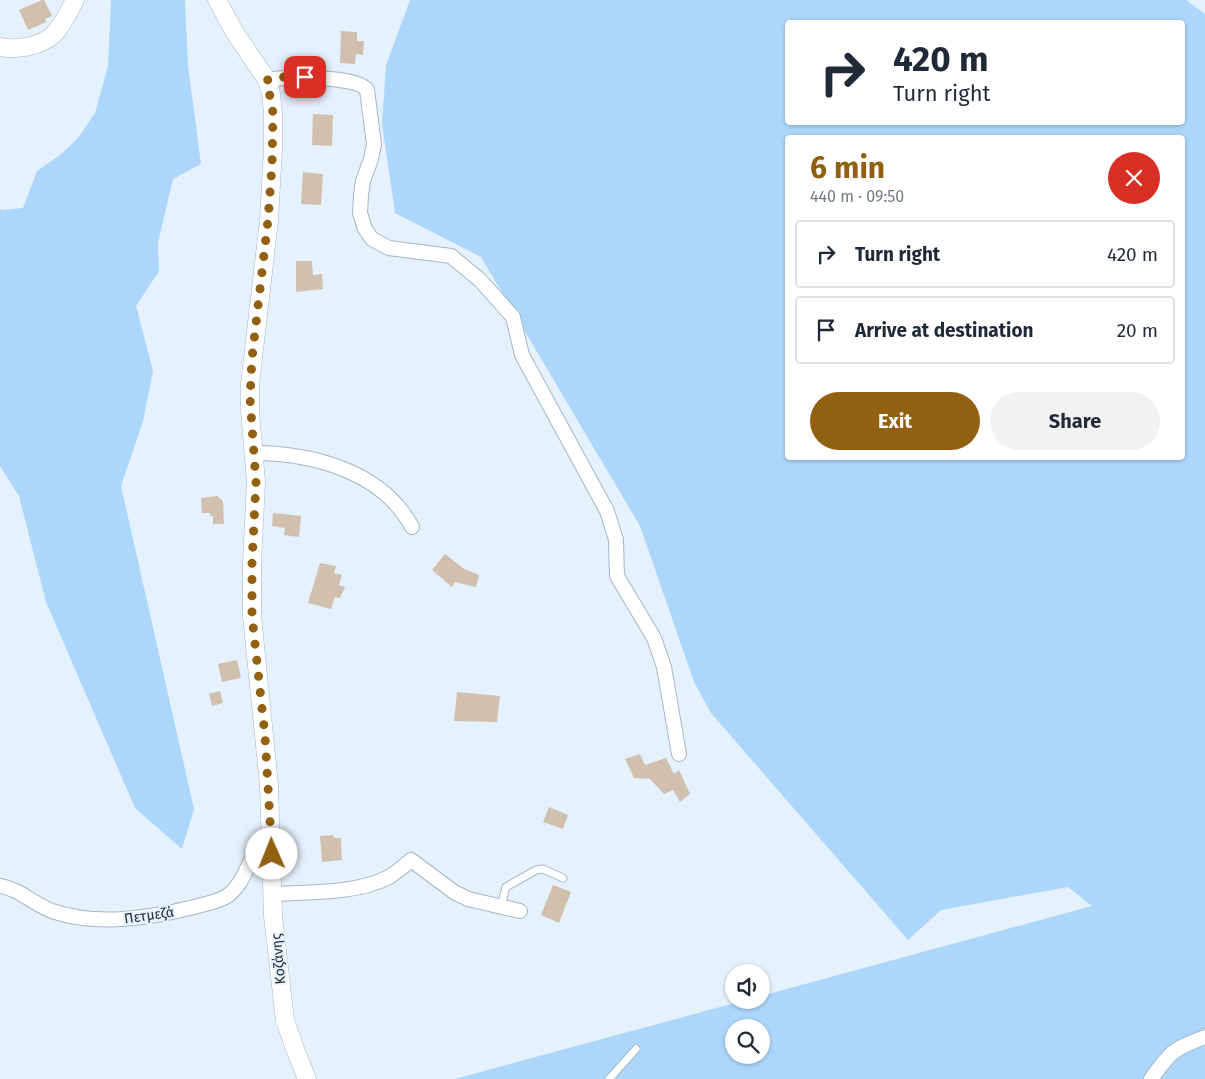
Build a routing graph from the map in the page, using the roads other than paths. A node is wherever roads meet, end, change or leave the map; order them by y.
1 (75, 0) edge
2 (217, 0) edge
3 (0, 47) edge
4 (267, 80) junction
5 (253, 453) junction
6 (412, 527) dead end
7 (679, 754) dead end
8 (272, 836) junction
9 (563, 878) dead end
10 (0, 886) edge
11 (272, 894) junction
12 (501, 906) junction
13 (520, 911) dead end
14 (1205, 1037) edge
15 (636, 1049) dead end
16 (307, 1079) edge
17 (609, 1079) edge
18 (1152, 1079) edge

1 - 3 street
2 - 4 street
4 - 5 street, Κοζάνης
4 - 7 street
5 - 6 street
5 - 8 street, Κοζάνης
8 - 10 street, Πετμεζά
8 - 11 street, Κοζάνης
9 - 12 lane
11 - 12 street
11 - 16 street, Κοζάνης
12 - 13 street
14 - 18 street
15 - 17 lane

